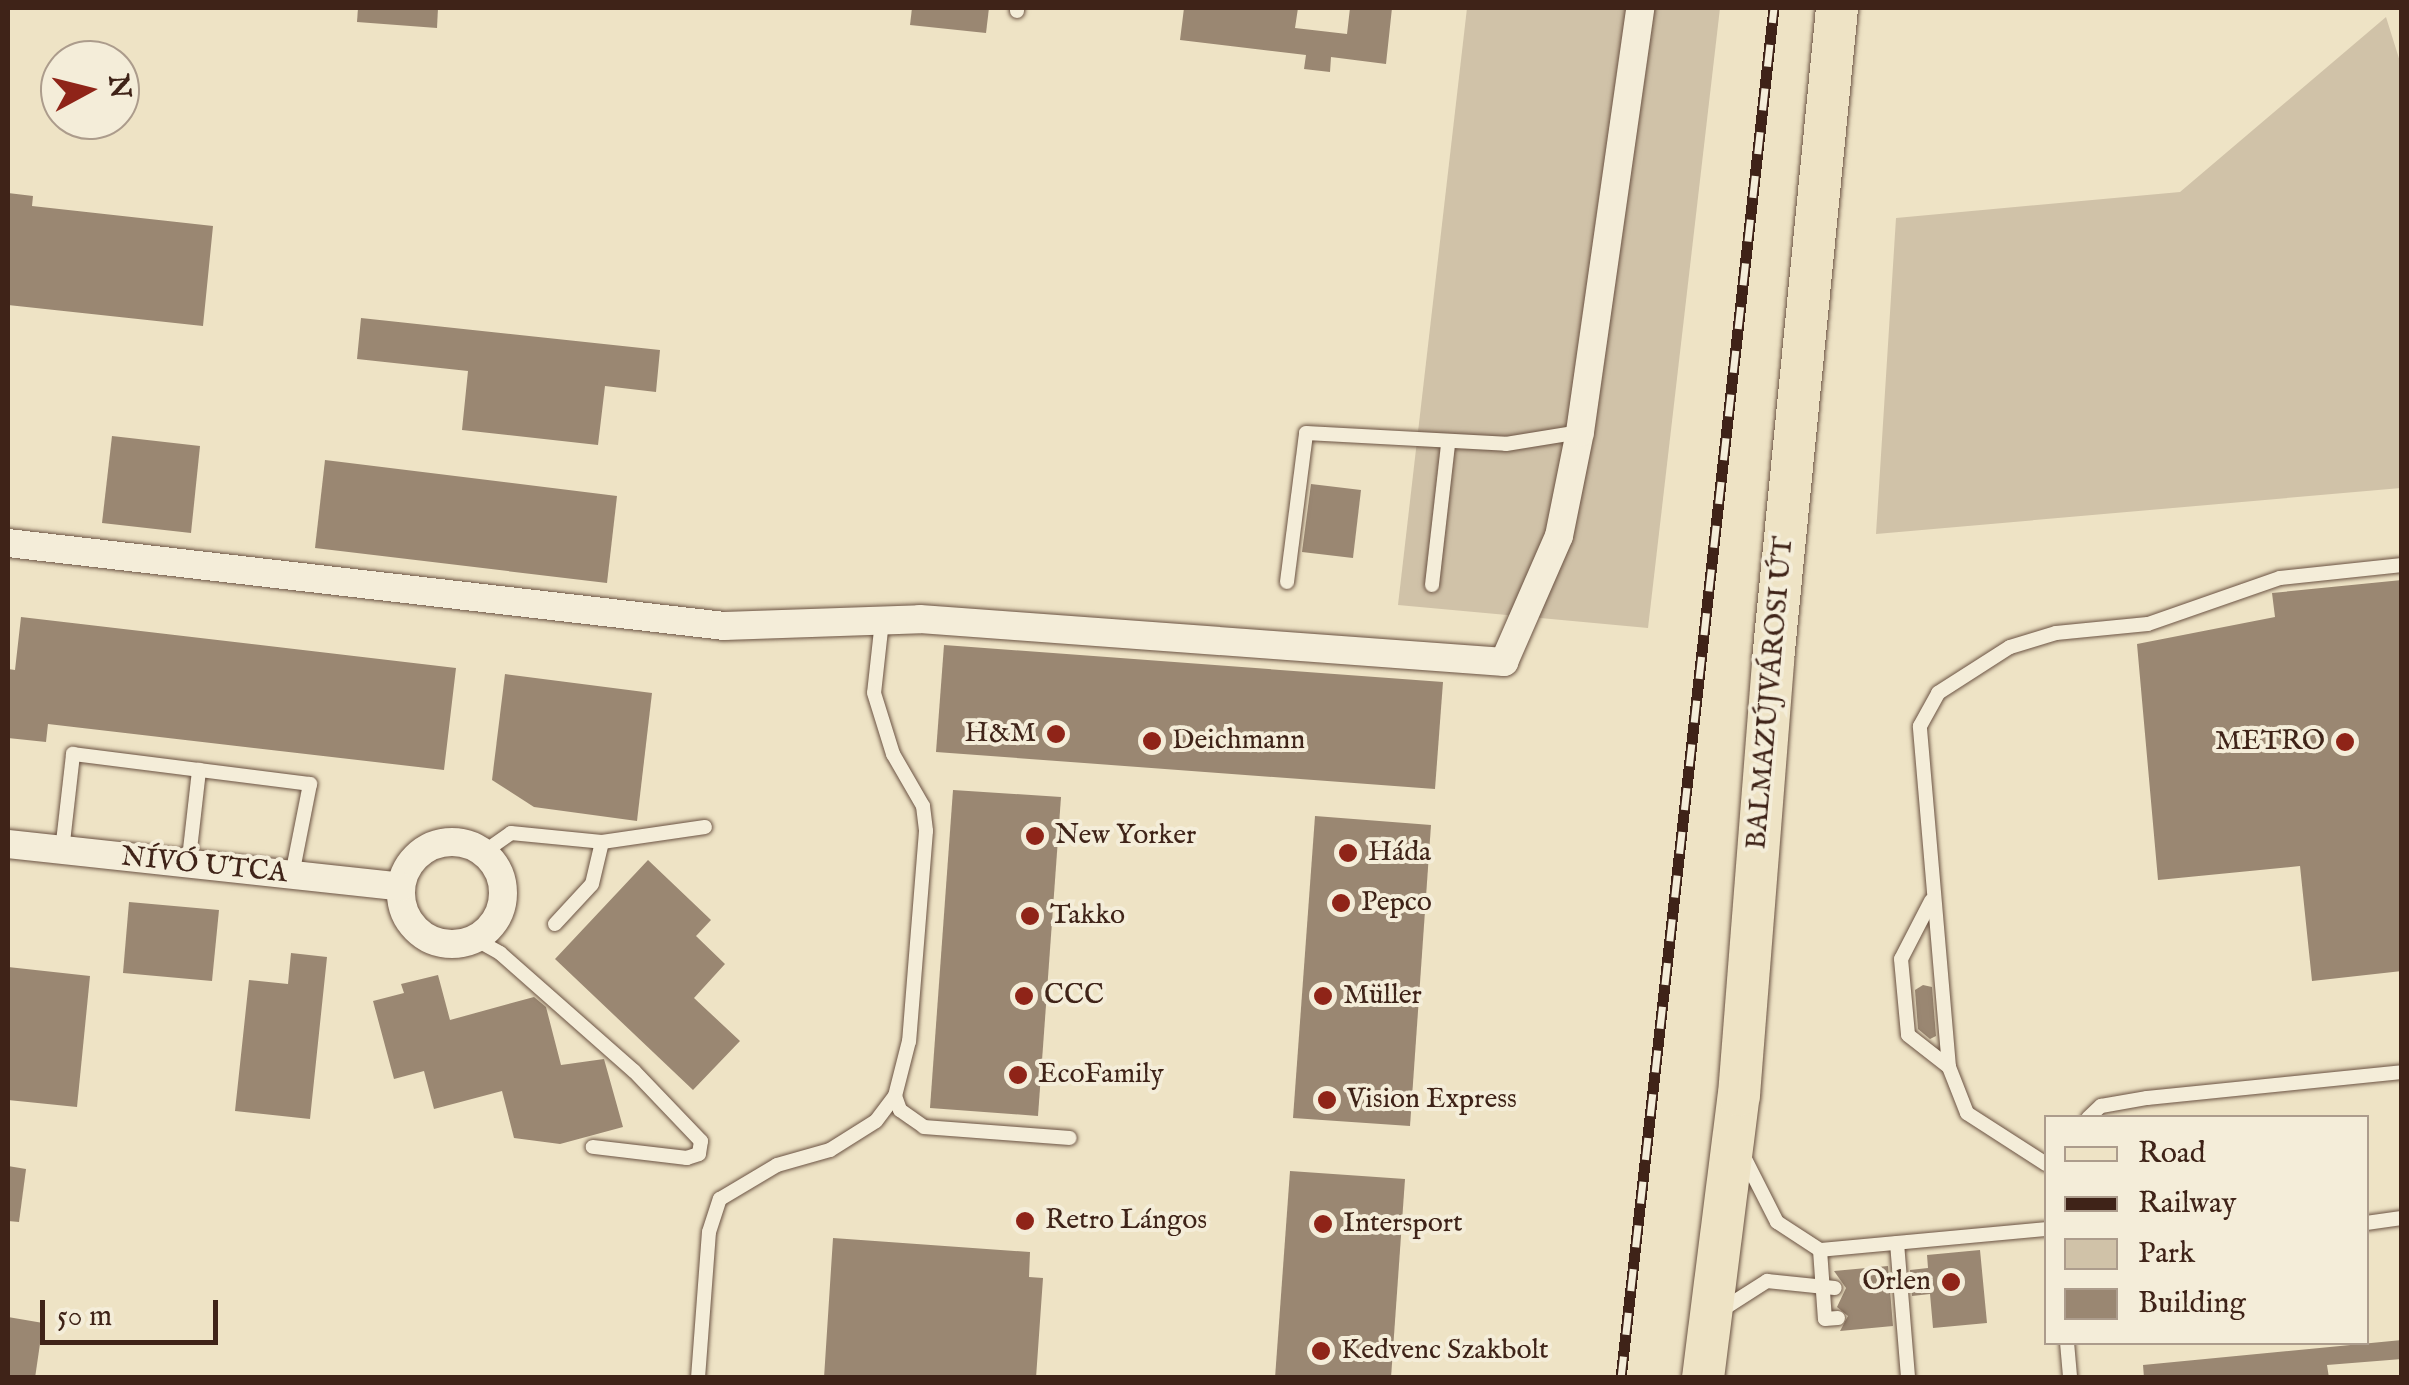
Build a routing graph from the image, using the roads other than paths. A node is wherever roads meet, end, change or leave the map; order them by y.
1 (1640, 8) edge
2 (1837, 8) edge
3 (1580, 432) junction
4 (1448, 444) junction
5 (8, 543) edge
6 (2402, 565) edge
7 (1287, 582) dead end
8 (1432, 585) dead end
9 (882, 620) junction
10 (200, 770) junction
11 (706, 827) dead end
12 (602, 842) junction
13 (8, 844) edge
14 (62, 851) junction
15 (484, 852) junction
16 (188, 867) junction
17 (292, 875) junction
18 (401, 888) junction
19 (1934, 890) junction
20 (555, 924) dead end
21 (476, 939) junction
22 (1948, 1067) junction
23 (2402, 1072) edge
24 (895, 1096) junction
25 (2091, 1115) edge
26 (1070, 1138) dead end
27 (1734, 1139) junction
28 (593, 1147) dead end
29 (2044, 1163) edge
30 (2402, 1218) edge
31 (2369, 1223) edge
32 (2044, 1229) edge
33 (1897, 1243) junction
34 (1820, 1250) junction
35 (1829, 1289) junction
36 (1711, 1317) junction
37 (1838, 1318) dead end
38 (2067, 1345) edge
39 (698, 1378) edge
40 (1703, 1378) edge
41 (1908, 1378) edge
42 (2070, 1378) edge

1 - 3 street
2 - 27 main road, BALMAZÚJVÁROSI ÚT
3 - 4 lane
3 - 9 street
4 - 7 lane
4 - 8 lane
5 - 9 street
6 - 19 lane
9 - 24 lane
10 - 14 lane
10 - 16 lane
10 - 17 lane
11 - 12 lane
12 - 15 lane
12 - 20 lane
13 - 14 street, NÍVÓ UTCA
14 - 16 street, NÍVÓ UTCA
15 - 18 street
15 - 21 street
16 - 17 street, NÍVÓ UTCA
17 - 18 street, NÍVÓ UTCA
18 - 21 street
19 - 22 lane
19 - 22 lane
21 - 28 lane
22 - 29 lane
23 - 25 lane
24 - 26 lane
24 - 39 lane
27 - 34 lane
27 - 36 main road, BALMAZÚJVÁROSI ÚT
30 - 31 lane
32 - 33 lane
33 - 34 lane
33 - 41 lane
34 - 35 lane
35 - 36 lane
35 - 37 lane
36 - 40 main road, BALMAZÚJVÁROSI ÚT
38 - 42 lane

